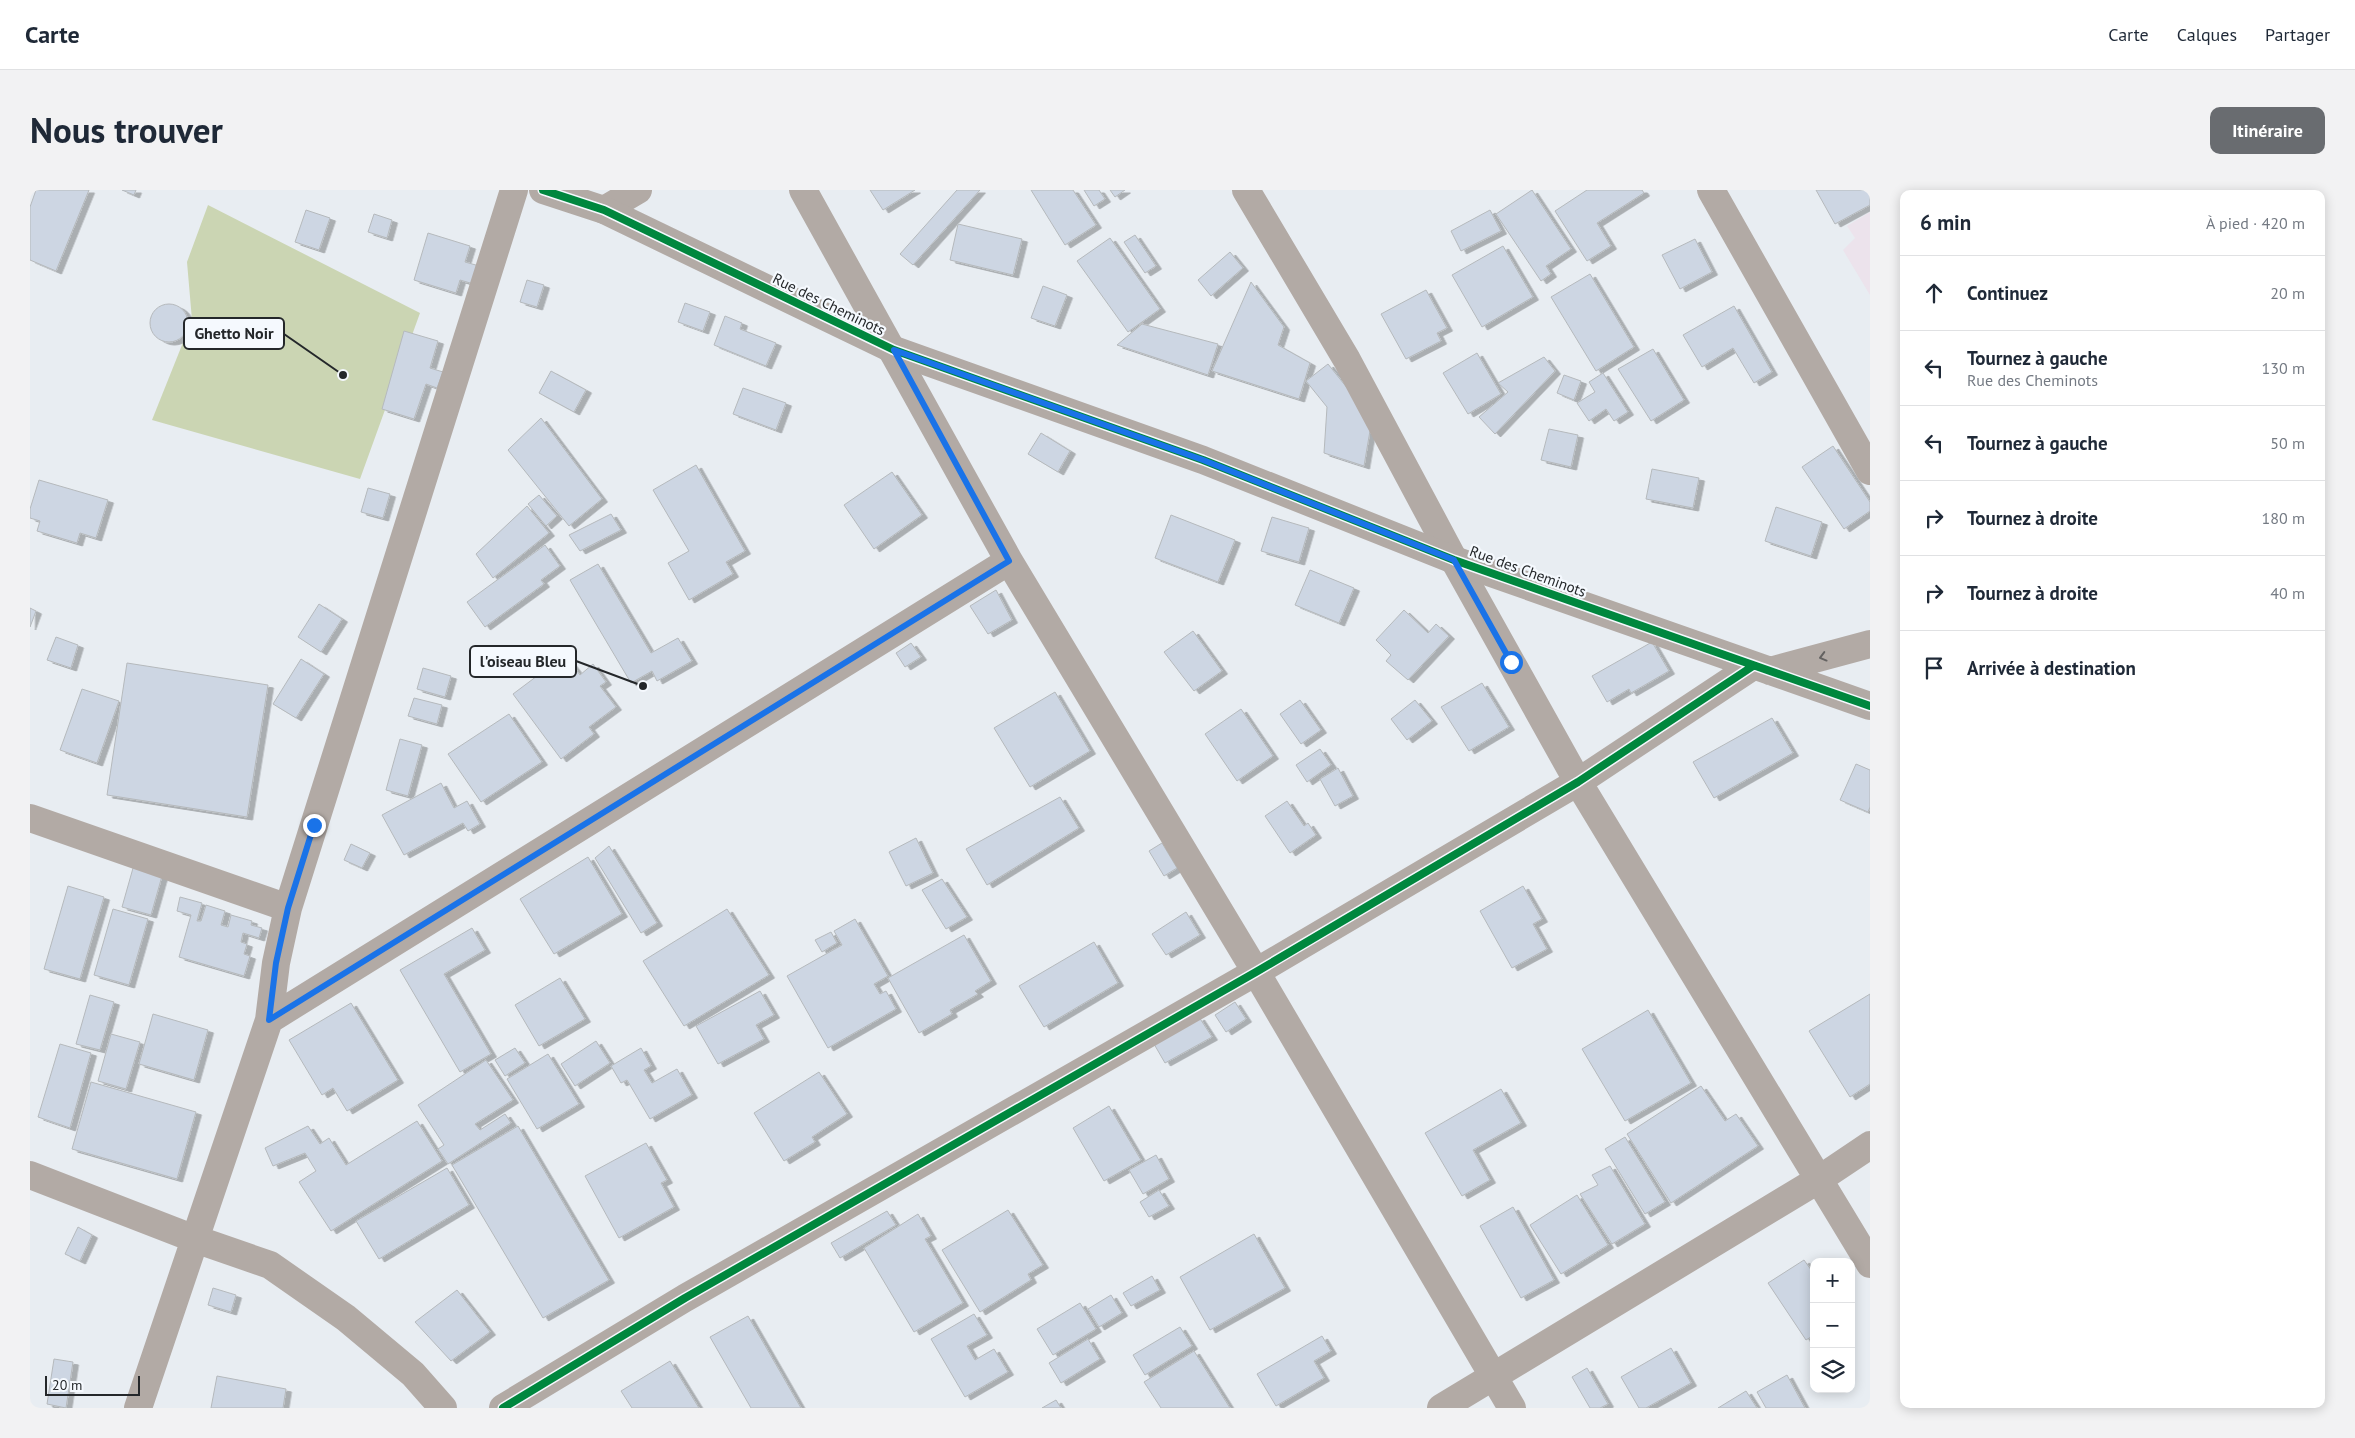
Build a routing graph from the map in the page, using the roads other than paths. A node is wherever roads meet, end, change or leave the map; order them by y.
1 (514, 190) edge
2 (543, 190) edge
3 (638, 190) edge
4 (803, 190) edge
5 (1246, 190) edge
6 (1711, 190) edge
7 (604, 210) junction
8 (894, 350) junction
9 (1870, 471) edge
10 (1454, 560) junction
11 (1009, 561) junction
12 (1870, 644) edge
13 (1762, 669) junction
14 (1870, 706) edge
15 (1578, 782) junction
16 (30, 818) edge
17 (288, 908) junction
18 (1256, 972) junction
19 (269, 1020) junction
20 (1870, 1145) edge
21 (30, 1175) edge
22 (1818, 1180) junction
23 (195, 1239) junction
24 (1870, 1264) edge
25 (1494, 1376) junction
26 (138, 1408) edge
27 (443, 1408) edge
28 (502, 1408) edge
29 (1440, 1408) edge
30 (1512, 1408) edge

1 - 17 street
2 - 7 street, Rue des Cheminots
3 - 7 street
4 - 8 street
5 - 10 street
6 - 9 street
7 - 8 street, Rue des Cheminots
8 - 10 street, Rue des Cheminots
8 - 11 street
10 - 13 street, Rue des Cheminots
10 - 15 street
11 - 18 street
11 - 19 street
12 -> 13 street
13 - 14 street, Rue des Cheminots
13 - 15 street
15 - 18 street
15 - 22 street
16 - 17 street
17 - 19 street
18 - 25 street
18 - 28 street
19 - 23 street
20 - 22 street
21 - 23 street
22 - 24 street
22 - 25 street
23 - 26 street
23 - 27 street
25 - 29 street
25 - 30 street

